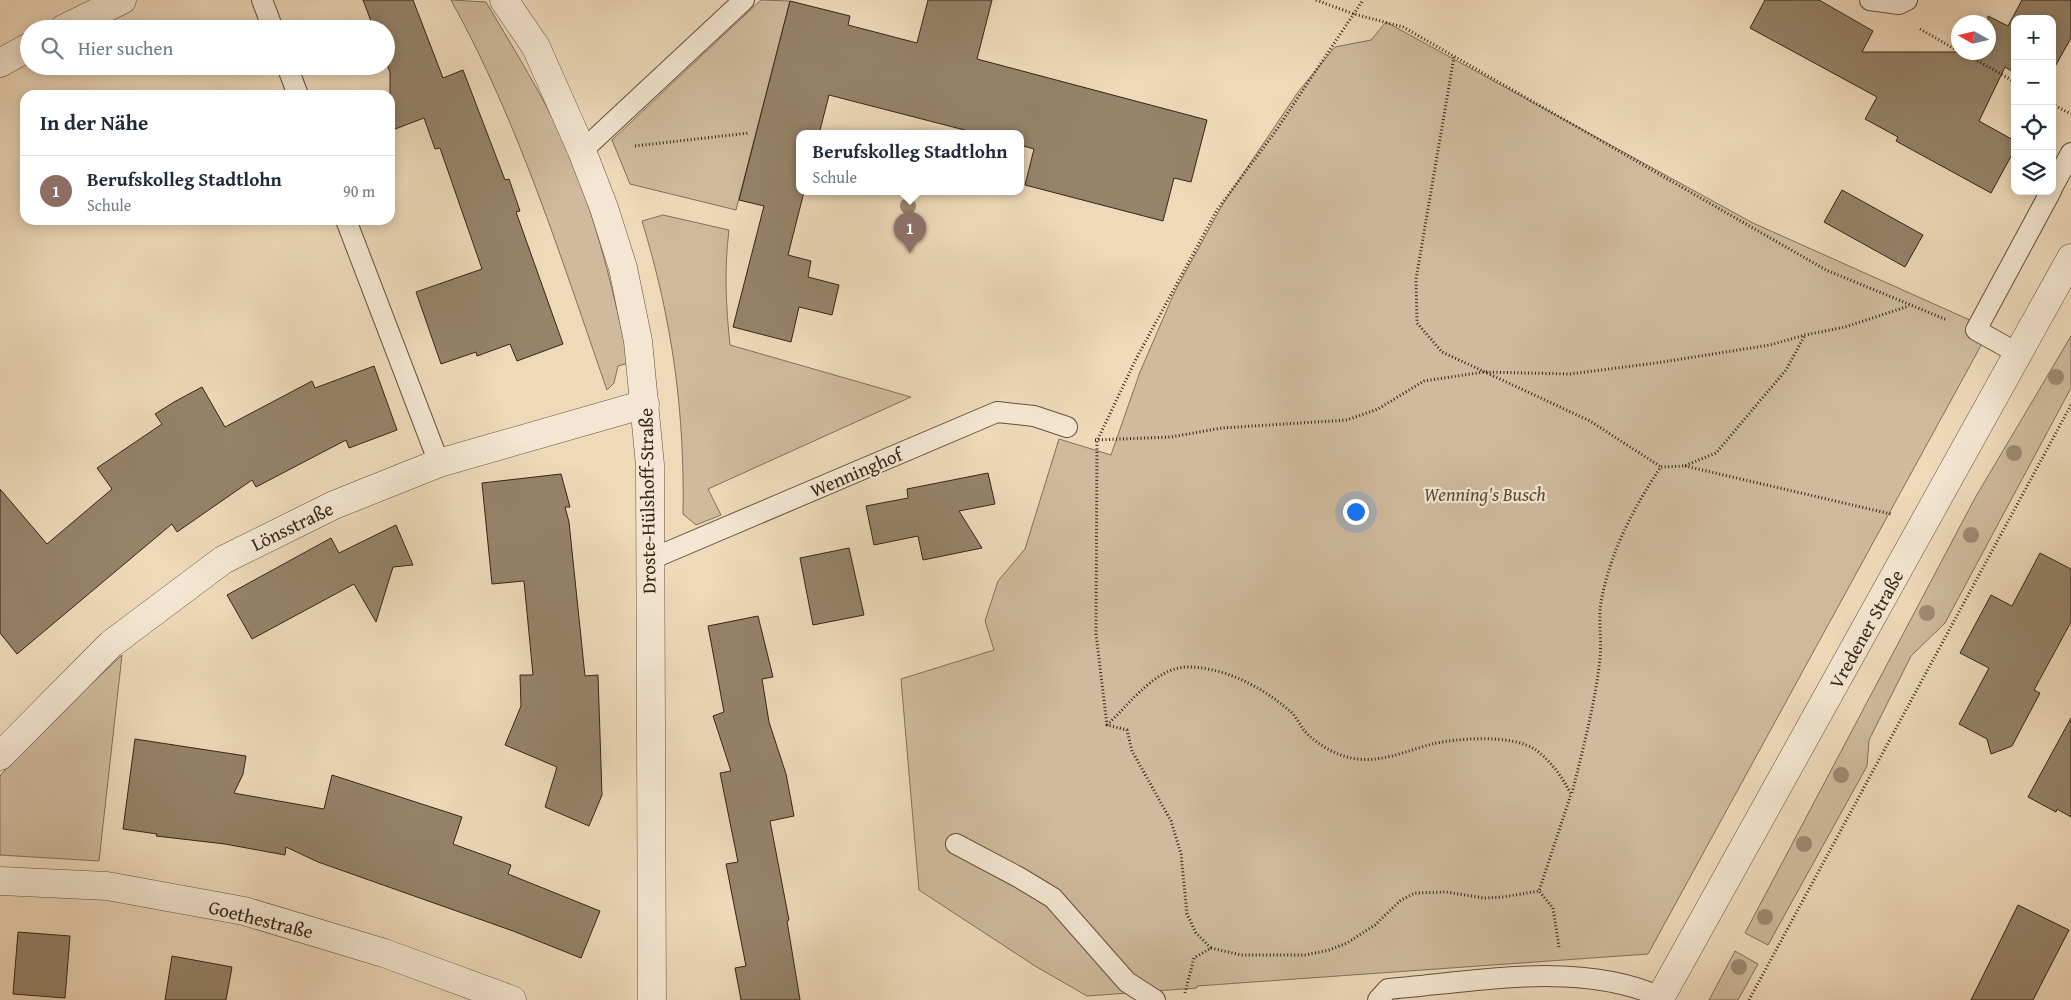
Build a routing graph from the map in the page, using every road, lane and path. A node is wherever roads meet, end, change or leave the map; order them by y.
1 (122, 0) edge
2 (262, 0) edge
3 (504, 0) edge
4 (744, 0) edge
5 (1316, 0) edge
6 (1363, 0) edge
7 (1870, 0) edge
8 (1903, 2) edge
9 (1354, 14) junction
10 (81, 20) edge
11 (270, 20) edge
12 (1951, 46) edge
13 (20, 53) edge
14 (1454, 57) junction
15 (1976, 60) edge
16 (0, 63) edge
17 (291, 75) edge
18 (2011, 80) edge
19 (296, 90) edge
20 (2054, 105) edge
21 (2071, 114) edge
22 (749, 133) dead end
23 (582, 151) junction
24 (2071, 153) edge
25 (2056, 181) edge
26 (2048, 195) edge
27 (348, 225) edge
28 (2070, 263) edge
29 (1909, 306) junction
30 (1976, 330) junction
31 (1805, 335) junction
32 (2019, 354) junction
33 (1484, 372) junction
34 (646, 404) junction
35 (2071, 405) edge
36 (1067, 427) joint
37 (1097, 441) junction
38 (439, 463) junction
39 (1684, 466) junction
40 (1661, 467) junction
41 (1896, 515) dead end
42 (649, 560) junction
43 (1107, 725) junction
44 (0, 756) edge
45 (1572, 794) junction
46 (956, 844) dead end
47 (0, 881) edge
48 (1539, 890) junction
49 (1211, 948) junction
50 (1557, 975) junction
51 (1660, 999) edge
52 (512, 1000) edge
53 (652, 1000) edge
54 (1155, 1000) edge
55 (1184, 1000) edge
56 (1378, 1000) edge
57 (1749, 1000) edge

1 - 10 street
2 - 11 lane
3 - 23 street, Droste-Hülshoff-Straße
4 - 23 lane
5 - 9 path
6 - 9 path
7 - 8 lane
8 - 12 path
9 - 14 path
9 - 37 path
13 - 16 street
14 - 29 path
14 - 33 path
15 - 18 path
17 - 19 lane
20 - 21 path
22 - 23 path
23 - 34 street, Droste-Hülshoff-Straße
24 - 25 lane
26 - 30 lane
27 - 38 lane
28 - 32 street, Vredener Straße
29 - 30 path
29 - 31 path
30 - 32 lane
31 - 33 path
31 - 39 path
32 - 51 street, Vredener Straße
33 - 37 path
33 - 40 path
34 - 38 street, Lönsstraße
34 - 42 street, Droste-Hülshoff-Straße
35 - 57 path
36 - 37 path
36 - 42 lane, Wenninghof
37 - 43 path
38 - 44 street, Lönsstraße
39 - 40 path
39 - 41 path
40 - 45 path
42 - 53 street, Droste-Hülshoff-Straße
43 - 45 path
43 - 49 path
45 - 48 path
46 - 54 lane
47 - 52 street, Goethestraße
48 - 49 path
48 - 50 path
49 - 55 path
50 - 51 lane
50 - 56 lane

